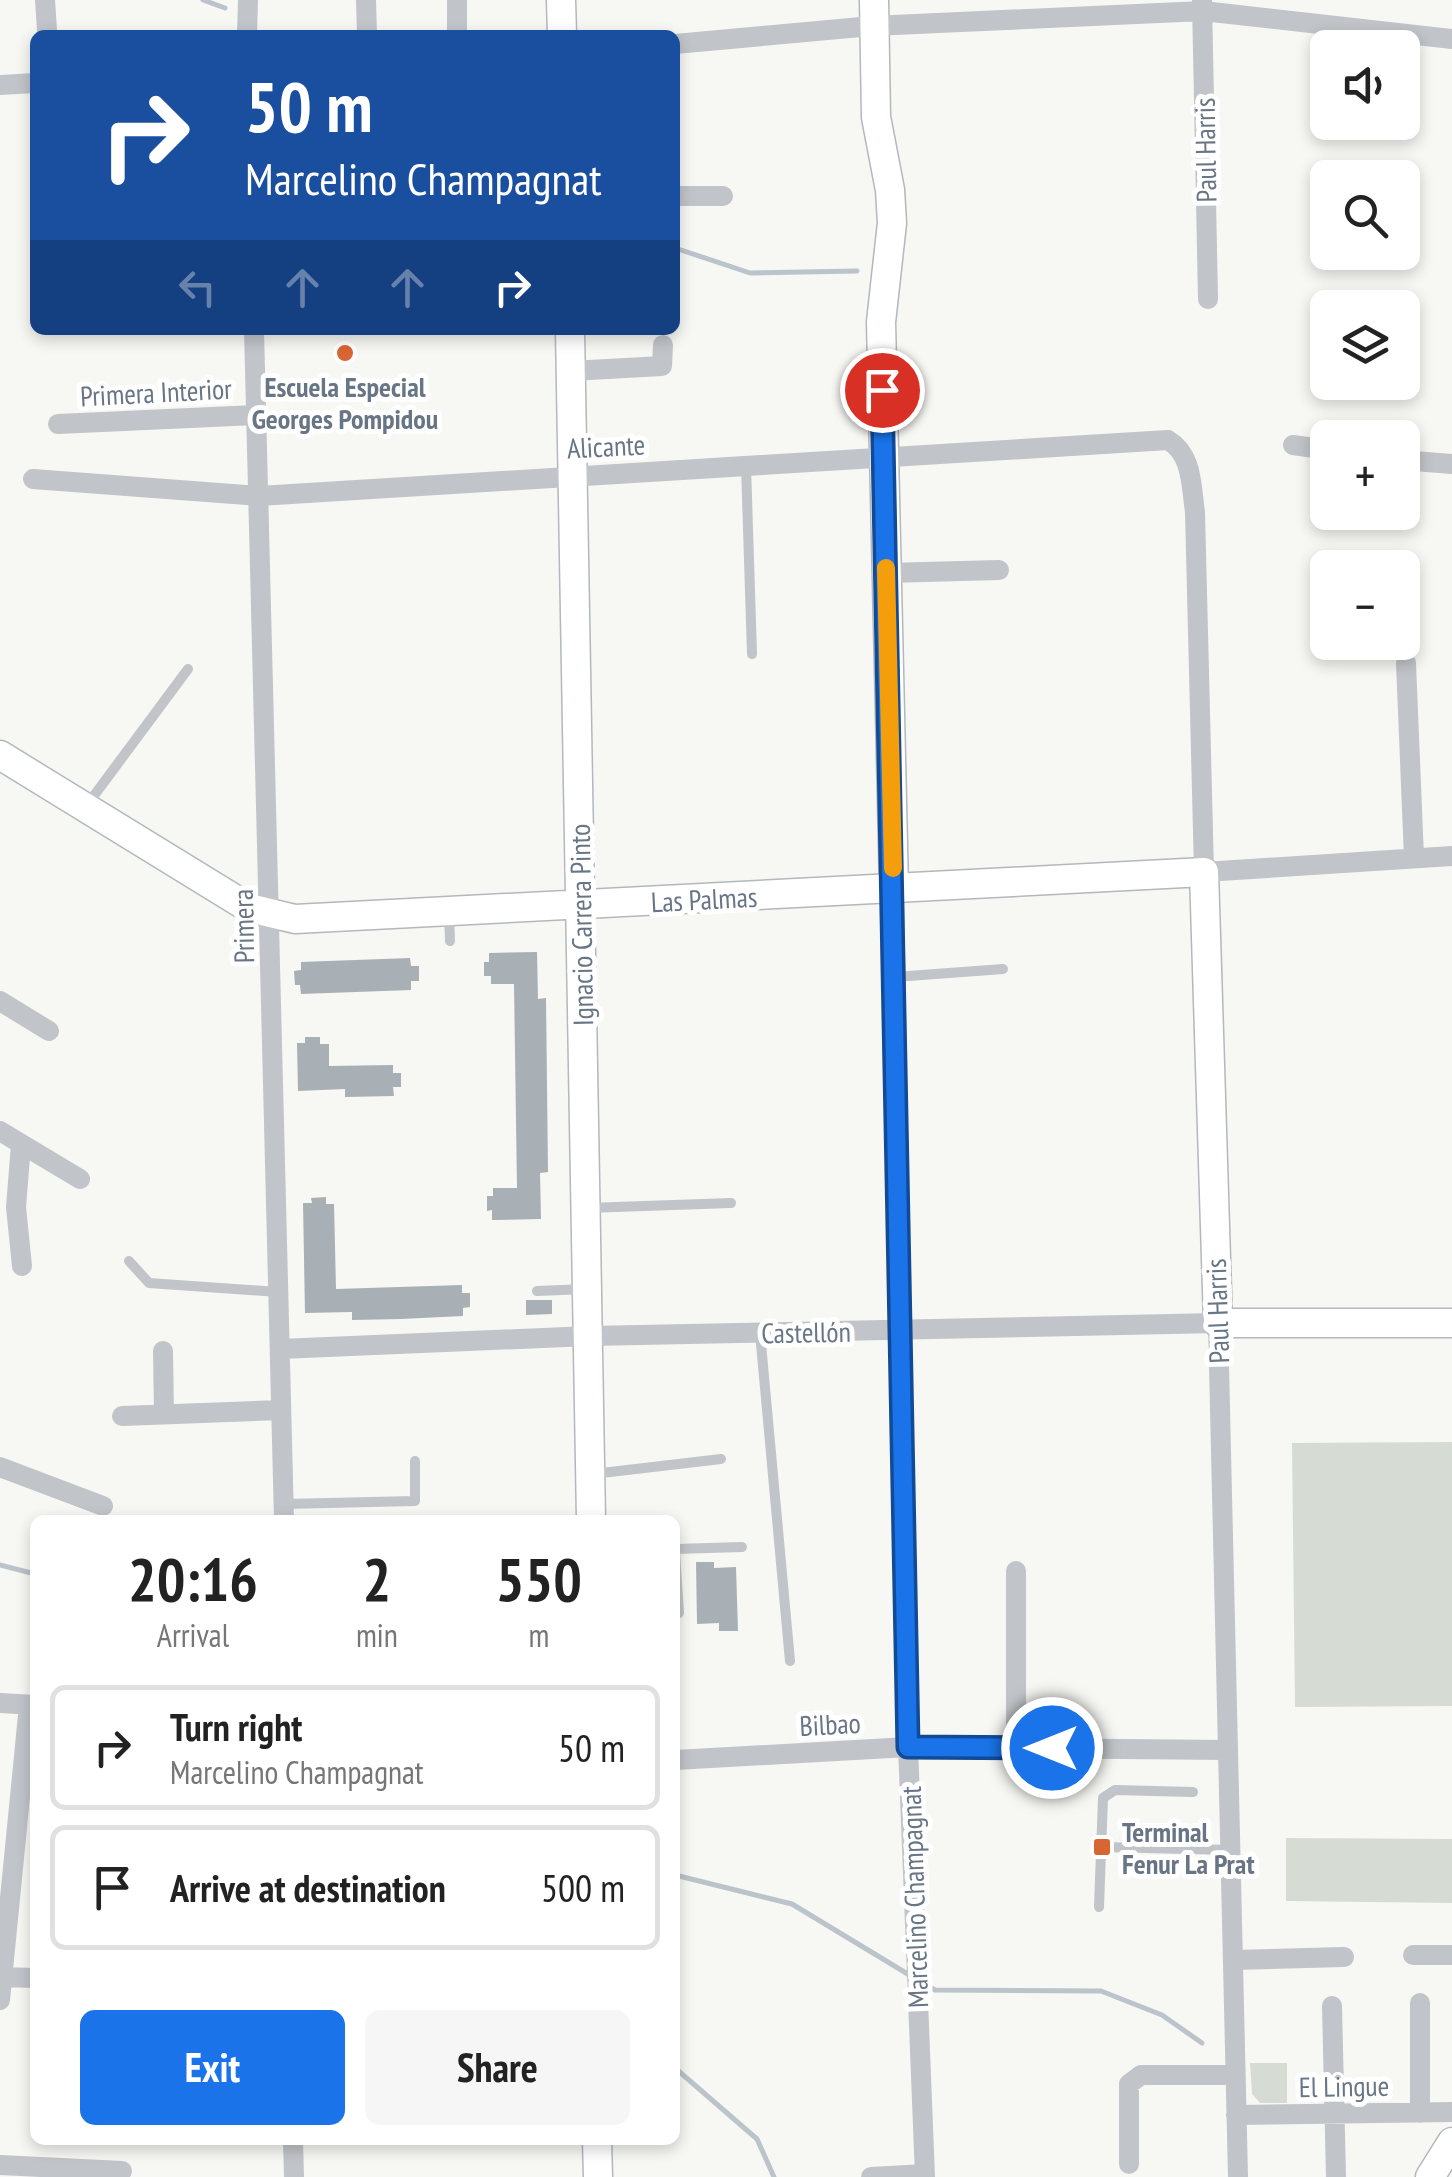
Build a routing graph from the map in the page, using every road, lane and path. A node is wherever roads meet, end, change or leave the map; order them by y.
1 (45, 0) edge
2 (248, 0) edge
3 (366, 0) edge
4 (457, 0) edge
5 (561, 0) edge
6 (1202, 6) edge
7 (873, 13) edge
8 (48, 30) dead end
9 (248, 30) edge
10 (366, 30) edge
11 (457, 30) edge
12 (562, 30) edge
13 (1452, 39) edge
14 (680, 43) edge
15 (30, 82) edge
16 (0, 85) edge
17 (680, 196) edge
18 (723, 196) dead end
19 (1208, 299) dead end
20 (254, 335) edge
21 (570, 335) edge
22 (662, 344) dead end
23 (572, 371) junction
24 (256, 415) junction
25 (58, 424) dead end
26 (1294, 445) dead end
27 (1180, 447) joint
28 (1310, 447) edge
29 (884, 458) junction
30 (1420, 461) edge
31 (1452, 464) edge
32 (746, 466) junction
33 (574, 475) junction
34 (33, 479) dead end
35 (259, 496) junction
36 (999, 570) dead end
37 (886, 573) junction
38 (752, 654) dead end
39 (1406, 663) dead end
40 (188, 669) dead end
41 (0, 754) edge
42 (85, 808) junction
43 (1452, 856) edge
44 (1414, 858) junction
45 (1204, 872) junction
46 (894, 888) junction
47 (581, 905) junction
48 (450, 912) junction
49 (271, 915) junction
50 (450, 942) dead end
51 (1002, 969) dead end
52 (895, 977) junction
53 (0, 1002) edge
54 (48, 1031) dead end
55 (0, 1131) edge
56 (21, 1144) junction
57 (80, 1179) dead end
58 (731, 1203) dead end
59 (586, 1208) junction
60 (129, 1260) dead end
61 (22, 1266) dead end
62 (588, 1289) junction
63 (279, 1292) junction
64 (537, 1292) dead end
65 (1218, 1323) junction
66 (1452, 1324) edge
67 (900, 1331) junction
68 (760, 1333) junction
69 (588, 1336) junction
70 (280, 1350) junction
71 (162, 1351) dead end
72 (280, 1410) junction
73 (164, 1414) junction
74 (122, 1416) dead end
75 (721, 1459) dead end
76 (415, 1461) dead end
77 (0, 1467) edge
78 (590, 1474) junction
79 (103, 1506) dead end
80 (284, 1512) edge
81 (591, 1515) edge
82 (742, 1547) dead end
83 (680, 1550) edge
84 (1016, 1571) dead end
85 (790, 1661) dead end
86 (0, 1703) edge
87 (30, 1705) edge
88 (30, 1723) edge
89 (908, 1747) junction
90 (1016, 1748) junction
91 (1228, 1750) junction
92 (680, 1760) edge
93 (1193, 1792) dead end
94 (1102, 1847) junction
95 (1230, 1850) junction
96 (1099, 1907) dead end
97 (1412, 1956) dead end
98 (1452, 1956) edge
99 (1344, 1957) dead end
100 (1232, 1960) junction
101 (1, 1977) edge
102 (30, 1978) edge
103 (0, 2000) edge
104 (1420, 2003) dead end
105 (1332, 2006) dead end
106 (1235, 2075) junction
107 (1452, 2112) edge
108 (1420, 2113) junction
109 (1334, 2114) junction
110 (1236, 2115) junction
111 (1452, 2142) edge
112 (293, 2145) edge
113 (597, 2145) edge
114 (1129, 2164) dead end
115 (8, 2169) edge
116 (122, 2171) dead end
117 (925, 2176) edge
118 (294, 2177) edge
119 (598, 2177) edge
120 (871, 2177) edge
121 (1238, 2177) edge
122 (1336, 2177) edge
123 (1430, 2177) edge

1 - 8 street
2 - 9 street
3 - 10 street
4 - 11 street
5 - 12 street
6 - 7 street
6 - 13 street
6 - 19 street, Paul Harris
7 - 14 street
7 - 29 street, Marcelino Champagnat
15 - 16 street
17 - 18 street
20 - 24 street, Primera
21 - 23 street, Ignacio Carrera Pinto
22 - 23 street
23 - 33 street, Ignacio Carrera Pinto
24 - 25 street, Primera Interior
24 - 35 street, Primera
26 - 28 street
27 - 29 street, Alicante
27 - 45 street, Paul Harris
29 - 32 street, Alicante
29 - 37 street, Marcelino Champagnat
30 - 31 street
32 - 33 street, Alicante
32 - 38 lane
33 - 35 street, Alicante
33 - 47 street, Ignacio Carrera Pinto
34 - 35 street, Alicante
35 - 49 street, Primera
36 - 37 street
37 - 46 street, Marcelino Champagnat
39 - 44 street
40 - 42 lane
41 - 42 street, Las Palmas
42 - 49 street, Las Palmas
43 - 44 street, Las Palmas
44 - 45 street, Las Palmas
45 - 46 street, Las Palmas
45 - 65 street, Paul Harris
46 - 47 street, Las Palmas
46 - 52 street, Marcelino Champagnat
47 - 48 street, Las Palmas
47 - 59 street, Ignacio Carrera Pinto
48 - 49 street, Las Palmas
48 - 50 lane
49 - 63 street, Primera
51 - 52 lane
52 - 67 street, Marcelino Champagnat
53 - 54 street
55 - 56 street
56 - 57 street
56 - 61 street
58 - 59 lane
59 - 62 street, Ignacio Carrera Pinto
60 - 63 lane
62 - 64 lane
62 - 69 street, Ignacio Carrera Pinto
63 - 70 street, Primera
65 - 66 street, Castellón
65 - 67 street, Castellón
65 - 91 street, Paul Harris
67 - 68 street, Castellón
67 - 89 street, Marcelino Champagnat
68 - 69 street, Castellón
68 - 85 lane
69 - 70 street, Castellón
69 - 78 street, Ignacio Carrera Pinto
70 - 72 street, Primera
71 - 73 street
72 - 73 street
72 - 80 street, Primera
73 - 74 street
75 - 78 lane
76 - 80 lane
77 - 79 street
78 - 81 street, Ignacio Carrera Pinto
82 - 83 lane
84 - 90 street
86 - 87 street
88 - 101 street
89 - 90 street, Bilbao
89 - 92 street, Bilbao
89 - 117 street, Marcelino Champagnat
90 - 91 street, Bilbao
91 - 95 street, Paul Harris
93 - 94 lane
94 - 95 lane
94 - 96 lane
95 - 100 street, Paul Harris
97 - 98 street
99 - 100 street
100 - 106 street, Paul Harris
101 - 102 street
101 - 103 street
104 - 108 street
105 - 109 street
106 - 110 street, Paul Harris
106 - 114 street
107 - 108 street, El Lingue
108 - 109 street, El Lingue
109 - 110 street, El Lingue
109 - 122 street
110 - 121 street, Paul Harris
111 - 123 street
112 - 118 street
113 - 119 street
115 - 116 street
117 - 120 street

